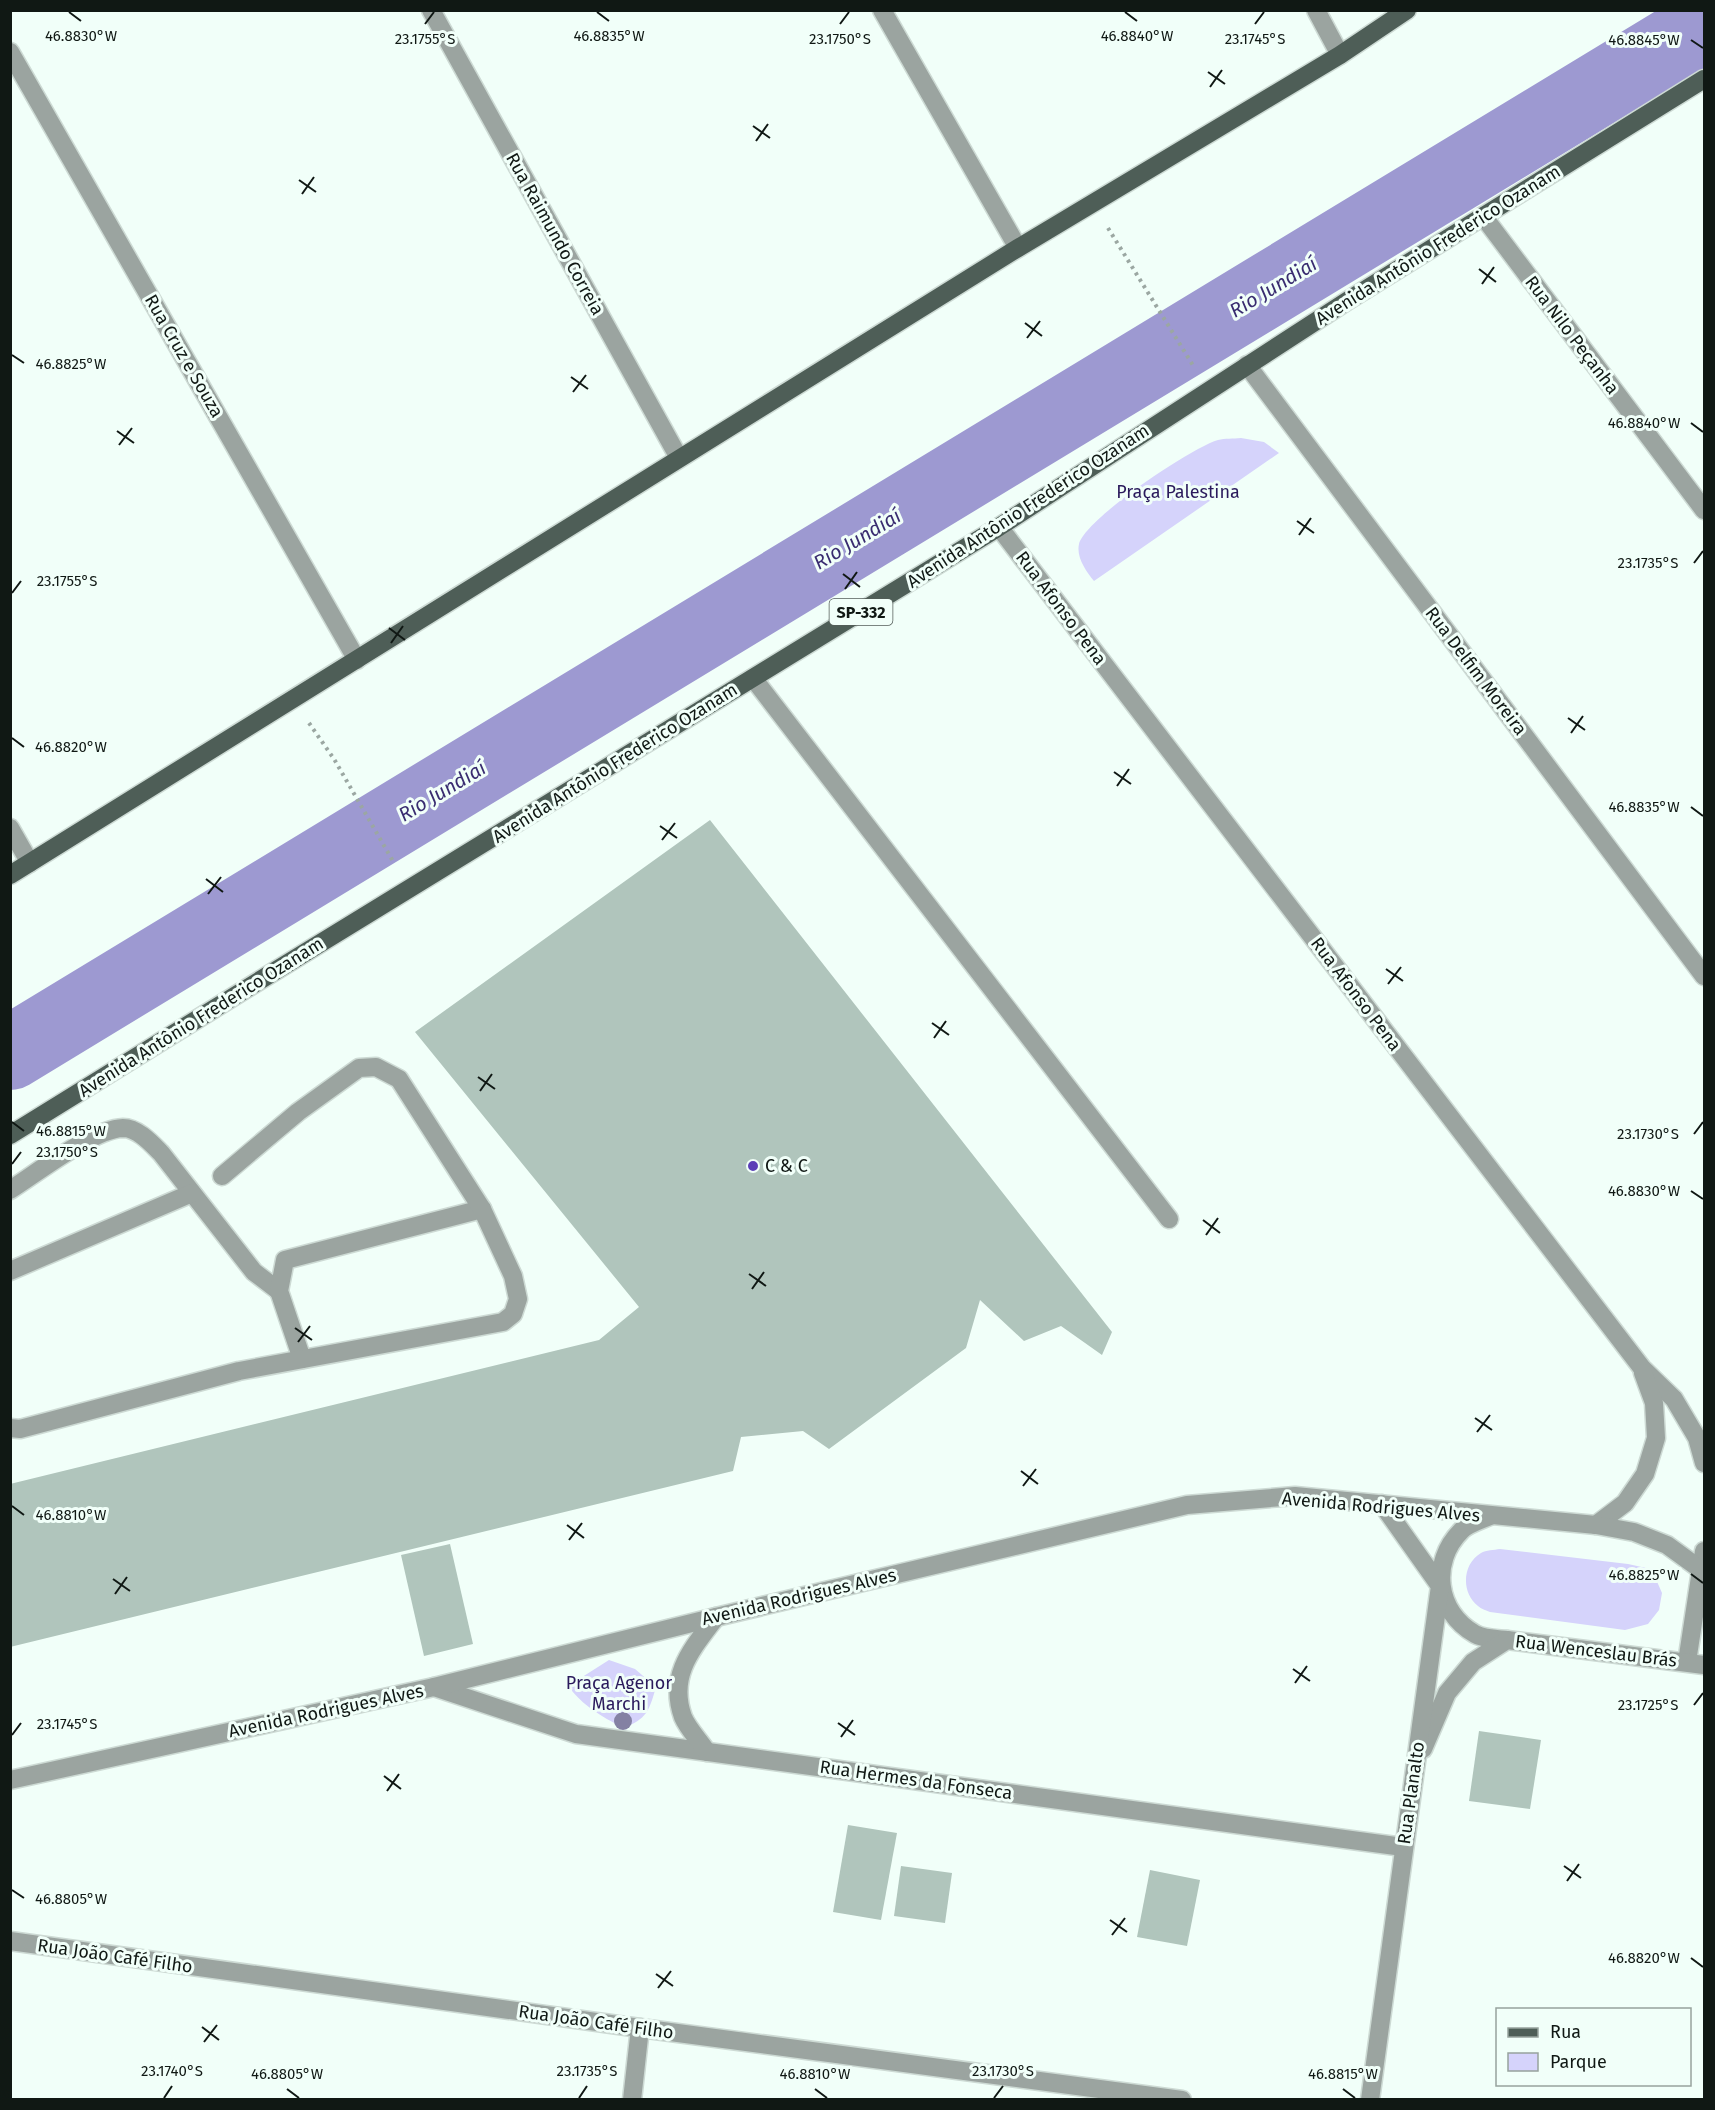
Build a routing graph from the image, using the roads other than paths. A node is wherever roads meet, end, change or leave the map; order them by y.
1 (431, 10) edge
2 (882, 10) edge
3 (1316, 10) edge
4 (1407, 10) edge
5 (10, 52) edge
6 (1340, 55) junction
7 (1704, 79) edge
8 (1483, 216) junction
9 (1018, 248) junction
10 (1247, 365) junction
11 (679, 458) junction
12 (1704, 510) edge
13 (999, 527) junction
14 (357, 660) junction
15 (753, 678) junction
16 (10, 828) edge
17 (30, 863) junction
18 (10, 875) edge
19 (1704, 976) edge
20 (10, 1136) edge
21 (222, 1176) dead end
22 (10, 1190) edge
23 (192, 1193) junction
24 (482, 1209) junction
25 (1169, 1219) dead end
26 (10, 1270) edge
27 (279, 1291) junction
28 (302, 1359) junction
29 (1642, 1368) junction
30 (10, 1428) edge
31 (1704, 1463) edge
32 (1382, 1504) junction
33 (1490, 1516) junction
34 (1596, 1525) junction
35 (1704, 1551) edge
36 (1700, 1569) junction
37 (1440, 1586) junction
38 (716, 1617) junction
39 (1507, 1640) junction
40 (1696, 1664) edge
41 (434, 1687) junction
42 (707, 1752) junction
43 (1414, 1768) junction
44 (10, 1780) edge
45 (1403, 1847) junction
46 (10, 1941) edge
47 (640, 2028) junction
48 (632, 2100) edge
49 (1182, 2100) edge
50 (1370, 2100) edge

1 - 11 street, Rua Raimundo Correia
2 - 9 street
3 - 6 street
4 - 6 main road
5 - 14 street, Rua Cruz e Souza
6 - 9 main road
7 - 8 main road, Avenida Antônio Frederico Ozanam / SP-332
8 - 10 main road, Avenida Antônio Frederico Ozanam / SP-332
8 - 12 street, Rua Nilo Peçanha
9 - 11 main road
10 - 13 main road, Avenida Antônio Frederico Ozanam / SP-332
10 - 19 street, Rua Delfim Moreira
11 - 14 main road
13 - 15 main road, Avenida Antônio Frederico Ozanam / SP-332
13 - 29 street, Rua Afonso Pena
14 - 17 main road
15 - 20 main road, Avenida Antônio Frederico Ozanam / SP-332
15 - 25 street
16 - 17 street
17 - 18 main road
21 - 24 street
22 - 23 street
23 - 26 street
23 - 27 street
24 - 27 street
24 - 28 street
27 - 28 street
28 - 30 street
29 - 31 street, Rua Afonso Pena
29 - 34 street
32 - 33 street, Avenida Rodrigues Alves
32 - 37 street
32 - 38 street, Avenida Rodrigues Alves
33 - 34 street, Avenida Rodrigues Alves
33 - 37 street, Rua Planalto
34 - 36 street, Avenida Rodrigues Alves
35 - 36 street
36 - 40 street
37 - 39 street
37 - 43 street, Rua Planalto
38 - 41 street, Avenida Rodrigues Alves
38 - 42 street
39 - 40 street, Rua Wenceslau Brás
39 - 43 street, Rua Wenceslau Brás
41 - 42 street, Rua Hermes da Fonseca
41 - 44 street, Avenida Rodrigues Alves
42 - 45 street, Rua Hermes da Fonseca
43 - 45 street, Rua Planalto
45 - 50 street, Rua Planalto
46 - 47 street, Rua João Café Filho
47 - 48 street
47 - 49 street, Rua João Café Filho

